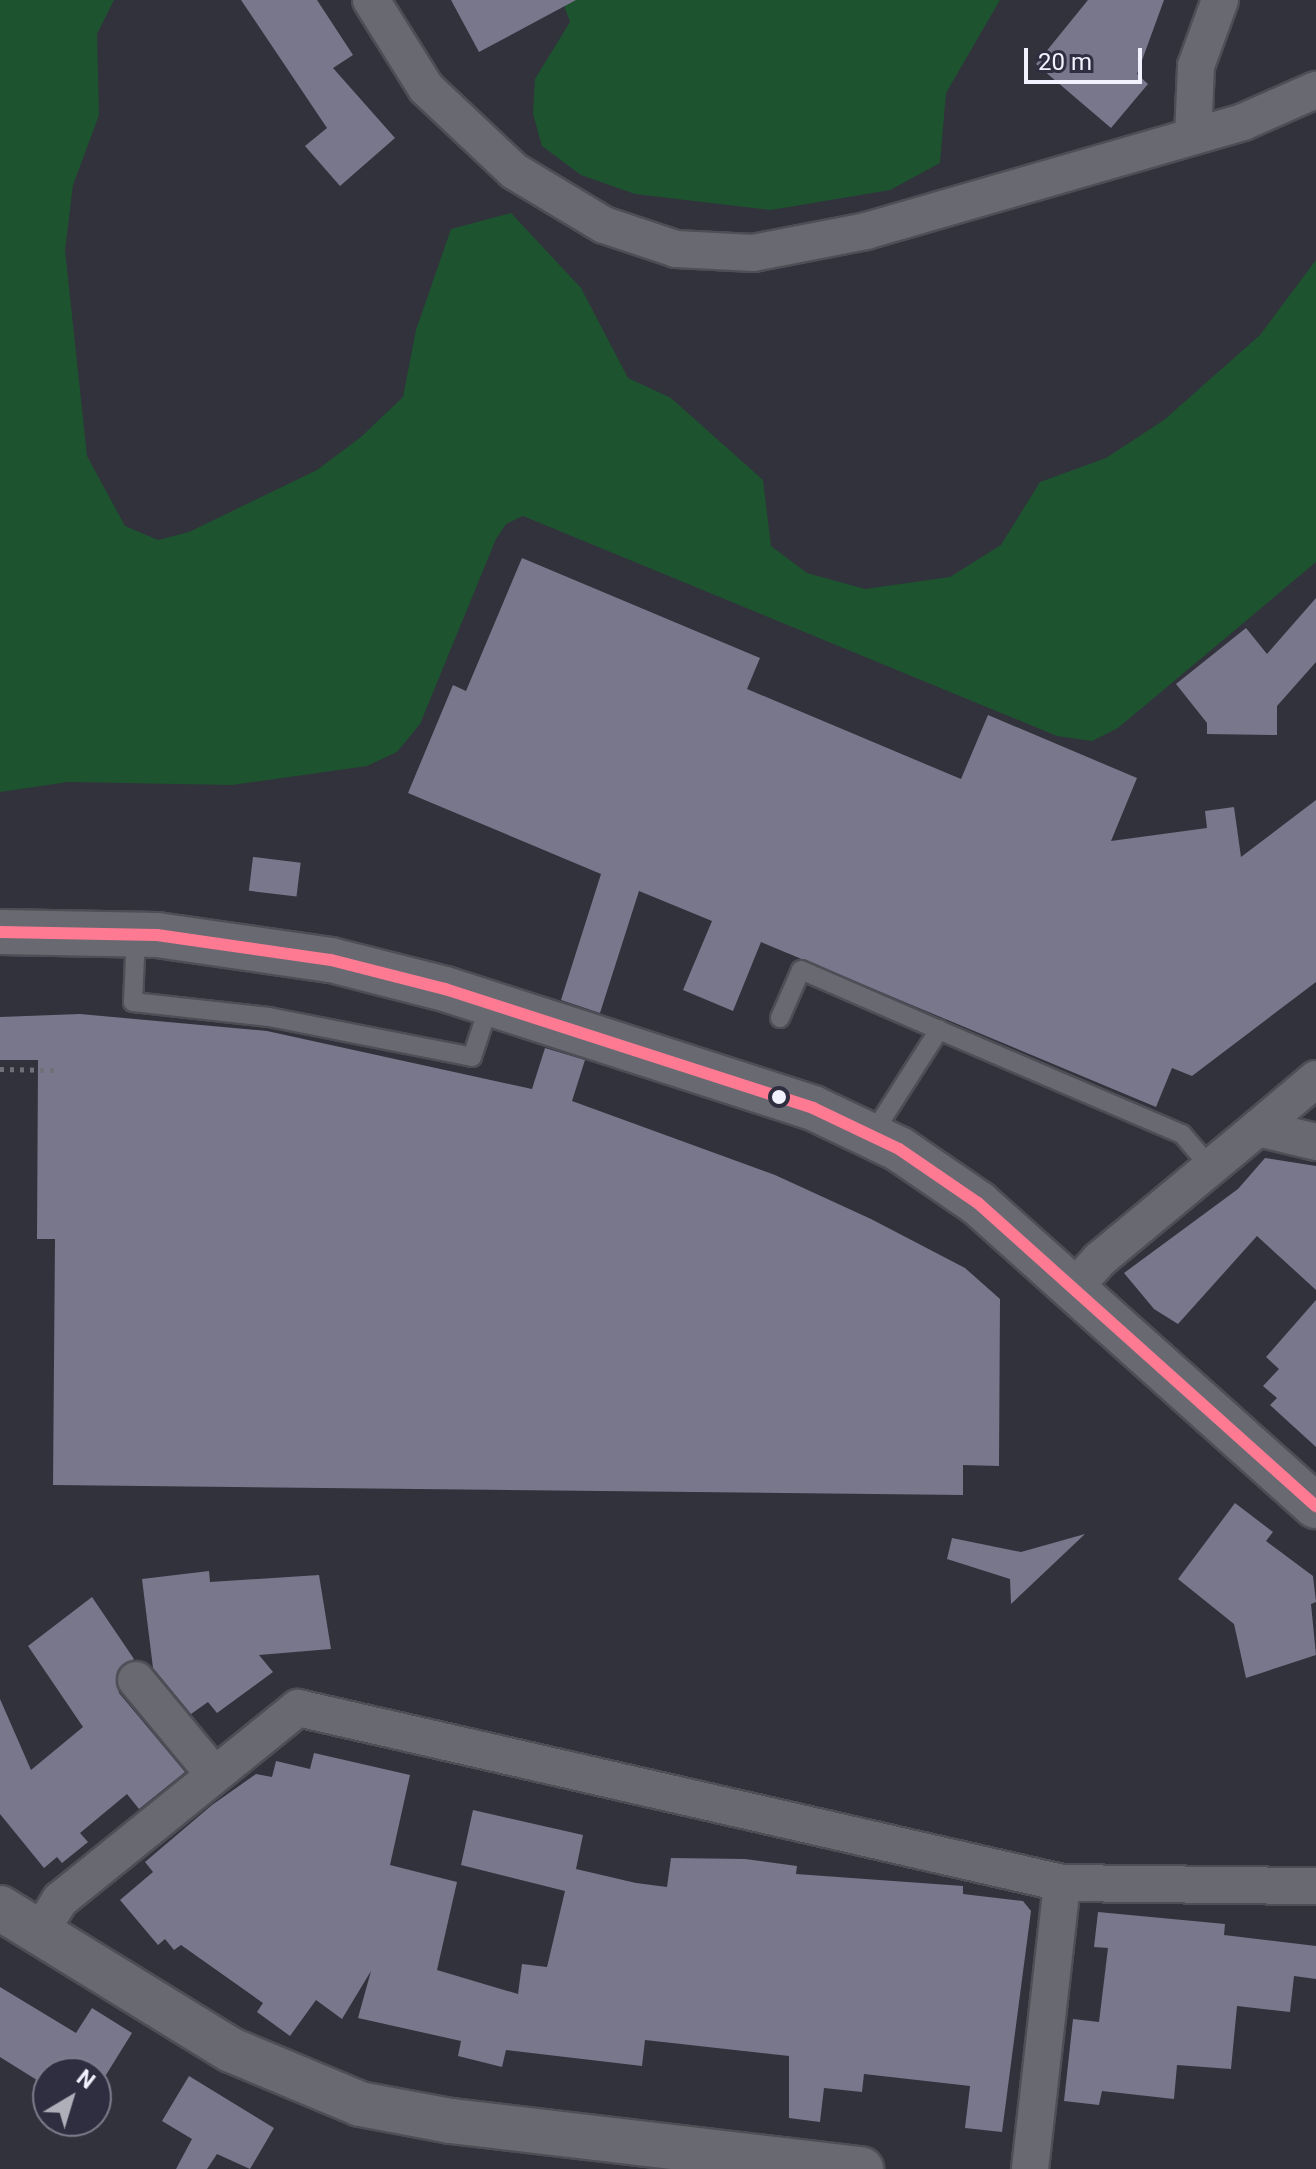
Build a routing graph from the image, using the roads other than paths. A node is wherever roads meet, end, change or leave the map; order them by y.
1 (371, 0) edge
2 (1220, 0) edge
3 (1316, 90) edge
4 (1193, 136) junction
5 (0, 932) edge
6 (136, 934) junction
7 (490, 1003) junction
8 (780, 1018) dead end
9 (939, 1030) junction
10 (1316, 1079) edge
11 (1258, 1128) junction
12 (872, 1135) junction
13 (1316, 1142) edge
14 (1211, 1168) junction
15 (1074, 1288) junction
16 (1316, 1506) edge
17 (136, 1680) dead end
18 (213, 1773) junction
19 (1062, 1883) junction
20 (1316, 1886) edge
21 (0, 1908) edge
22 (40, 1932) junction
23 (861, 2169) edge
24 (1030, 2169) edge

1 - 4 street
2 - 4 street
3 - 4 street
5 - 6 street
6 - 7 street
6 - 7 lane
7 - 12 street
8 - 9 lane
9 - 12 lane
9 - 14 lane
10 - 11 street
11 - 13 street
11 - 14 street
12 - 15 street
14 - 15 street
15 - 16 street
17 - 18 street
18 - 19 street
18 - 22 street
19 - 20 street
19 - 24 street
21 - 22 street
22 - 23 street

